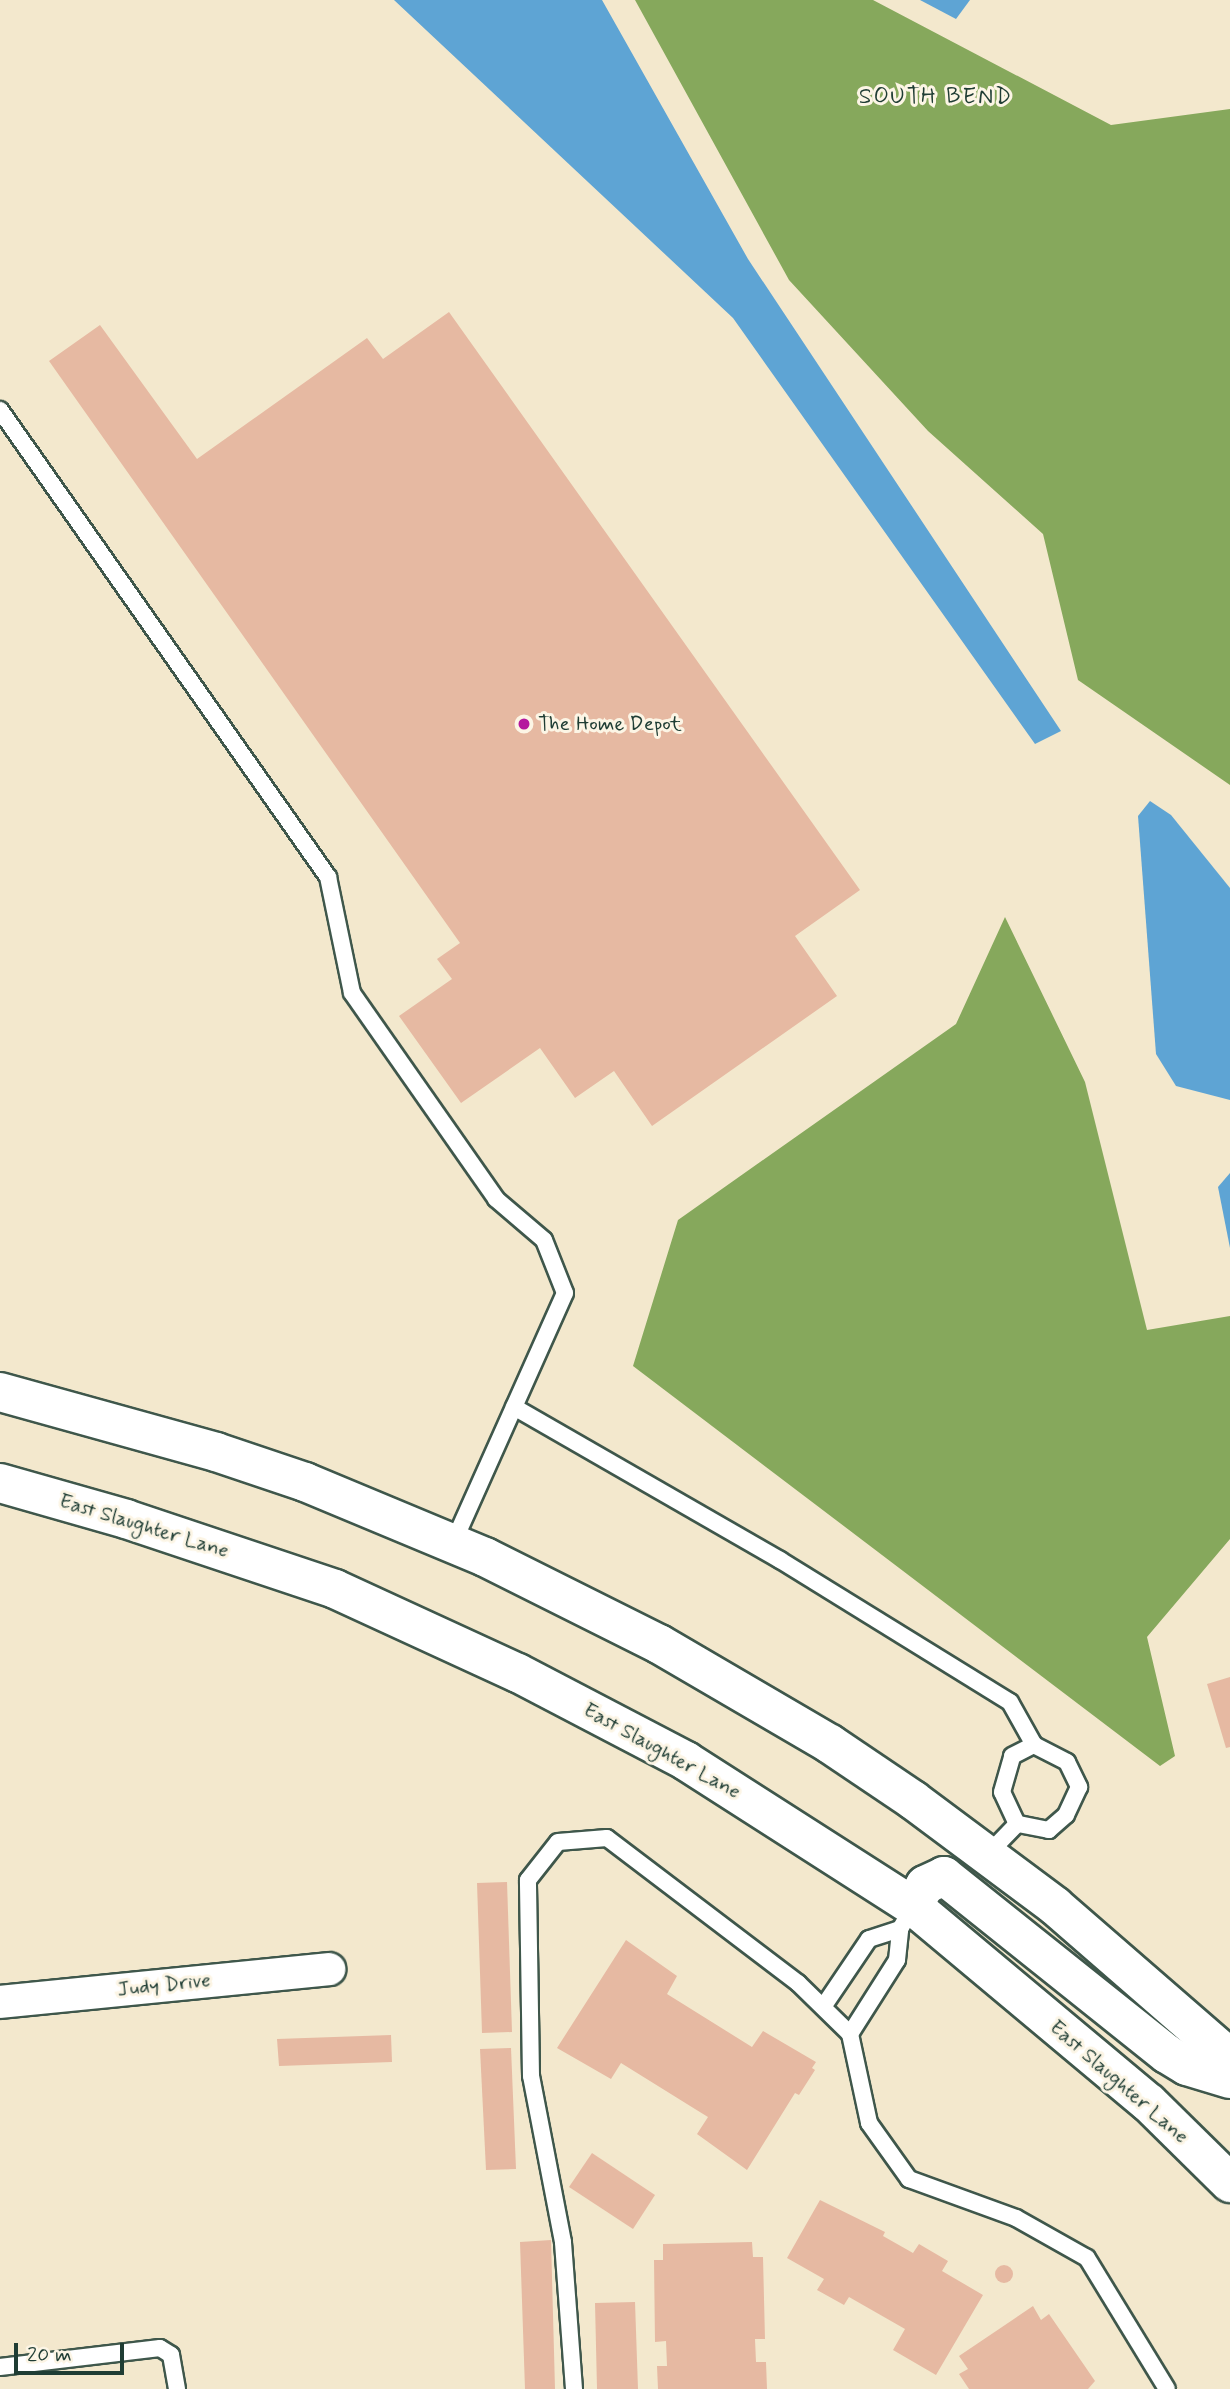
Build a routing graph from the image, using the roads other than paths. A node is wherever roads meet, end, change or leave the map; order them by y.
1 (0, 410) edge
2 (0, 1392) edge
3 (514, 1407) junction
4 (0, 1483) edge
5 (453, 1543) junction
6 (1034, 1745) junction
7 (1017, 1824) junction
8 (987, 1854) junction
9 (907, 1917) junction
10 (329, 1969) dead end
11 (0, 2002) edge
12 (823, 2007) junction
13 (850, 2034) junction
14 (1230, 2058) edge
15 (1230, 2079) edge
16 (1230, 2183) edge
17 (0, 2367) edge
18 (177, 2389) edge
19 (573, 2389) edge
20 (1167, 2389) edge

1 - 3 lane
2 - 5 main road
3 - 5 lane
3 - 6 lane
4 - 9 main road, East Slaughter Lane
5 - 8 main road
6 - 7 lane
6 - 7 lane
7 - 8 lane
8 - 14 main road
9 - 12 lane
9 - 13 lane
9 - 15 main road
9 - 16 main road, East Slaughter Lane
10 - 11 street, Judy Drive
12 - 13 lane
12 - 19 lane
13 - 20 lane
17 - 18 lane

